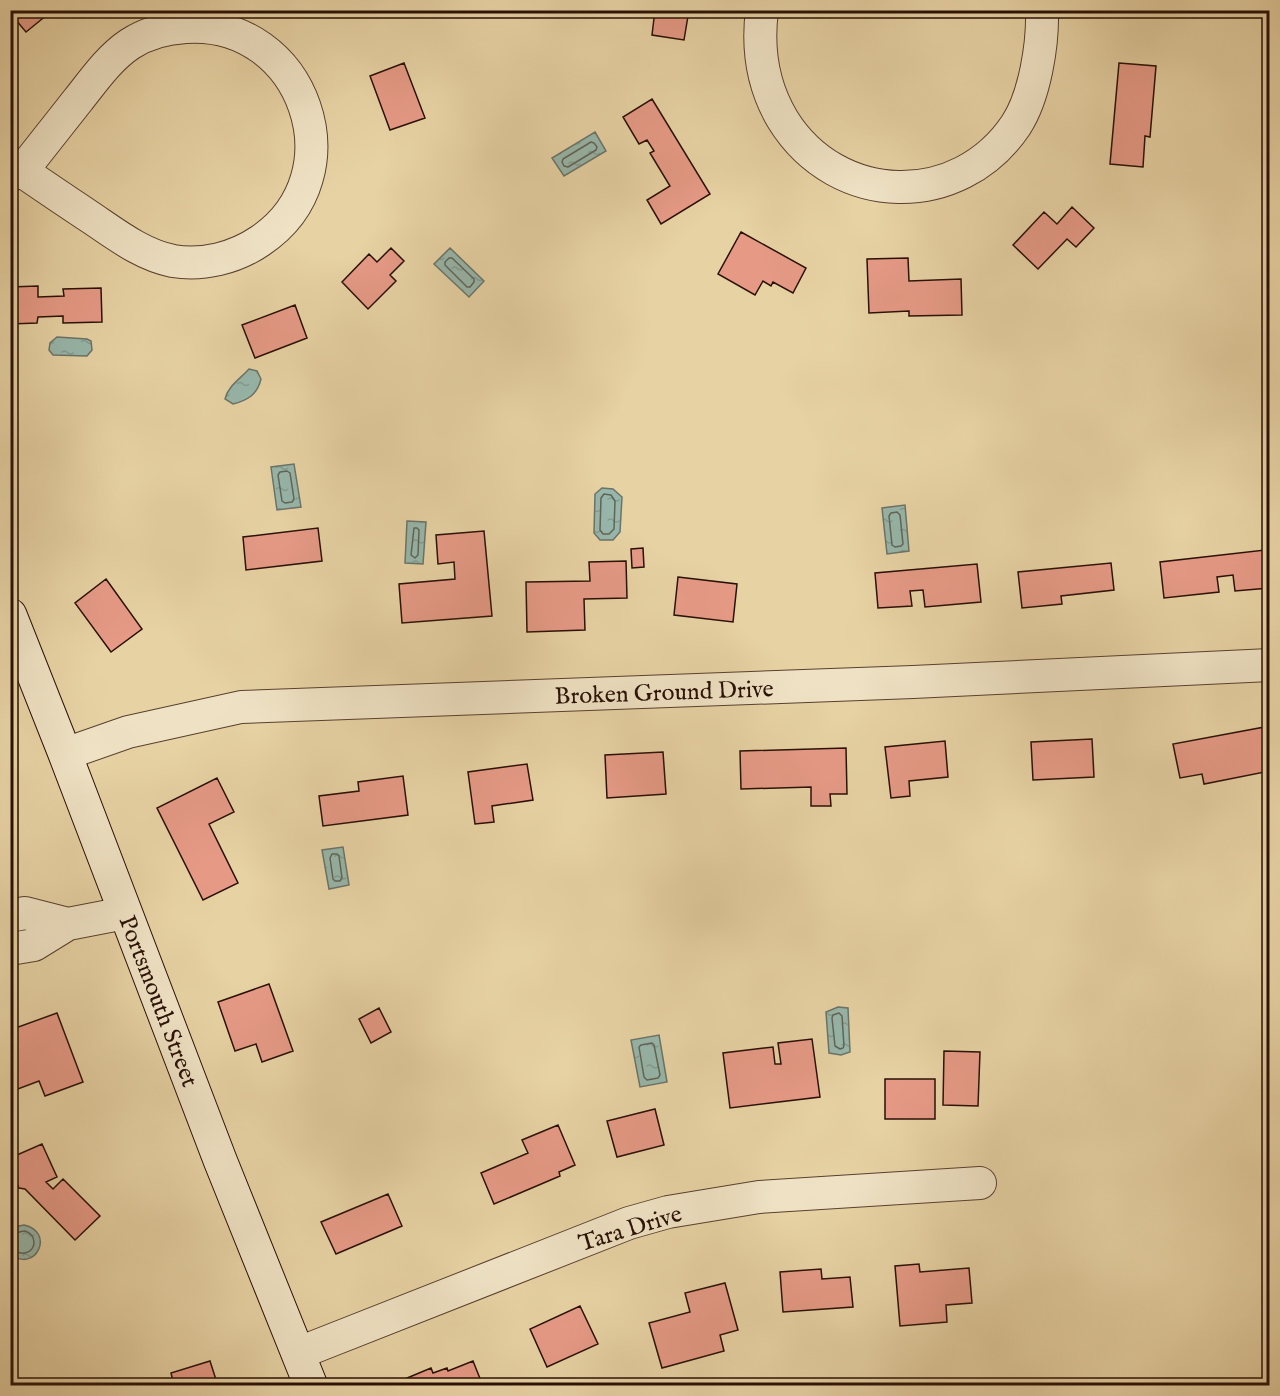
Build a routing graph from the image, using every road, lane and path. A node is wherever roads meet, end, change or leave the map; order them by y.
1 (762, 10) edge
2 (1042, 10) edge
3 (16, 173) edge
4 (10, 615) edge
5 (1269, 665) edge
6 (65, 754) junction
7 (125, 913) junction
8 (10, 916) edge
9 (68, 924) junction
10 (10, 949) edge
11 (980, 1183) dead end
12 (298, 1353) junction
13 (311, 1386) edge

1 - 2 street
3 - 3 street
4 - 6 street, Portsmouth Street
5 - 6 street, Broken Ground Drive
6 - 7 street, Portsmouth Street
7 - 9 street
7 - 12 street, Portsmouth Street
8 - 9 street
9 - 10 street
11 - 12 street, Tara Drive
12 - 13 street, Portsmouth Street

